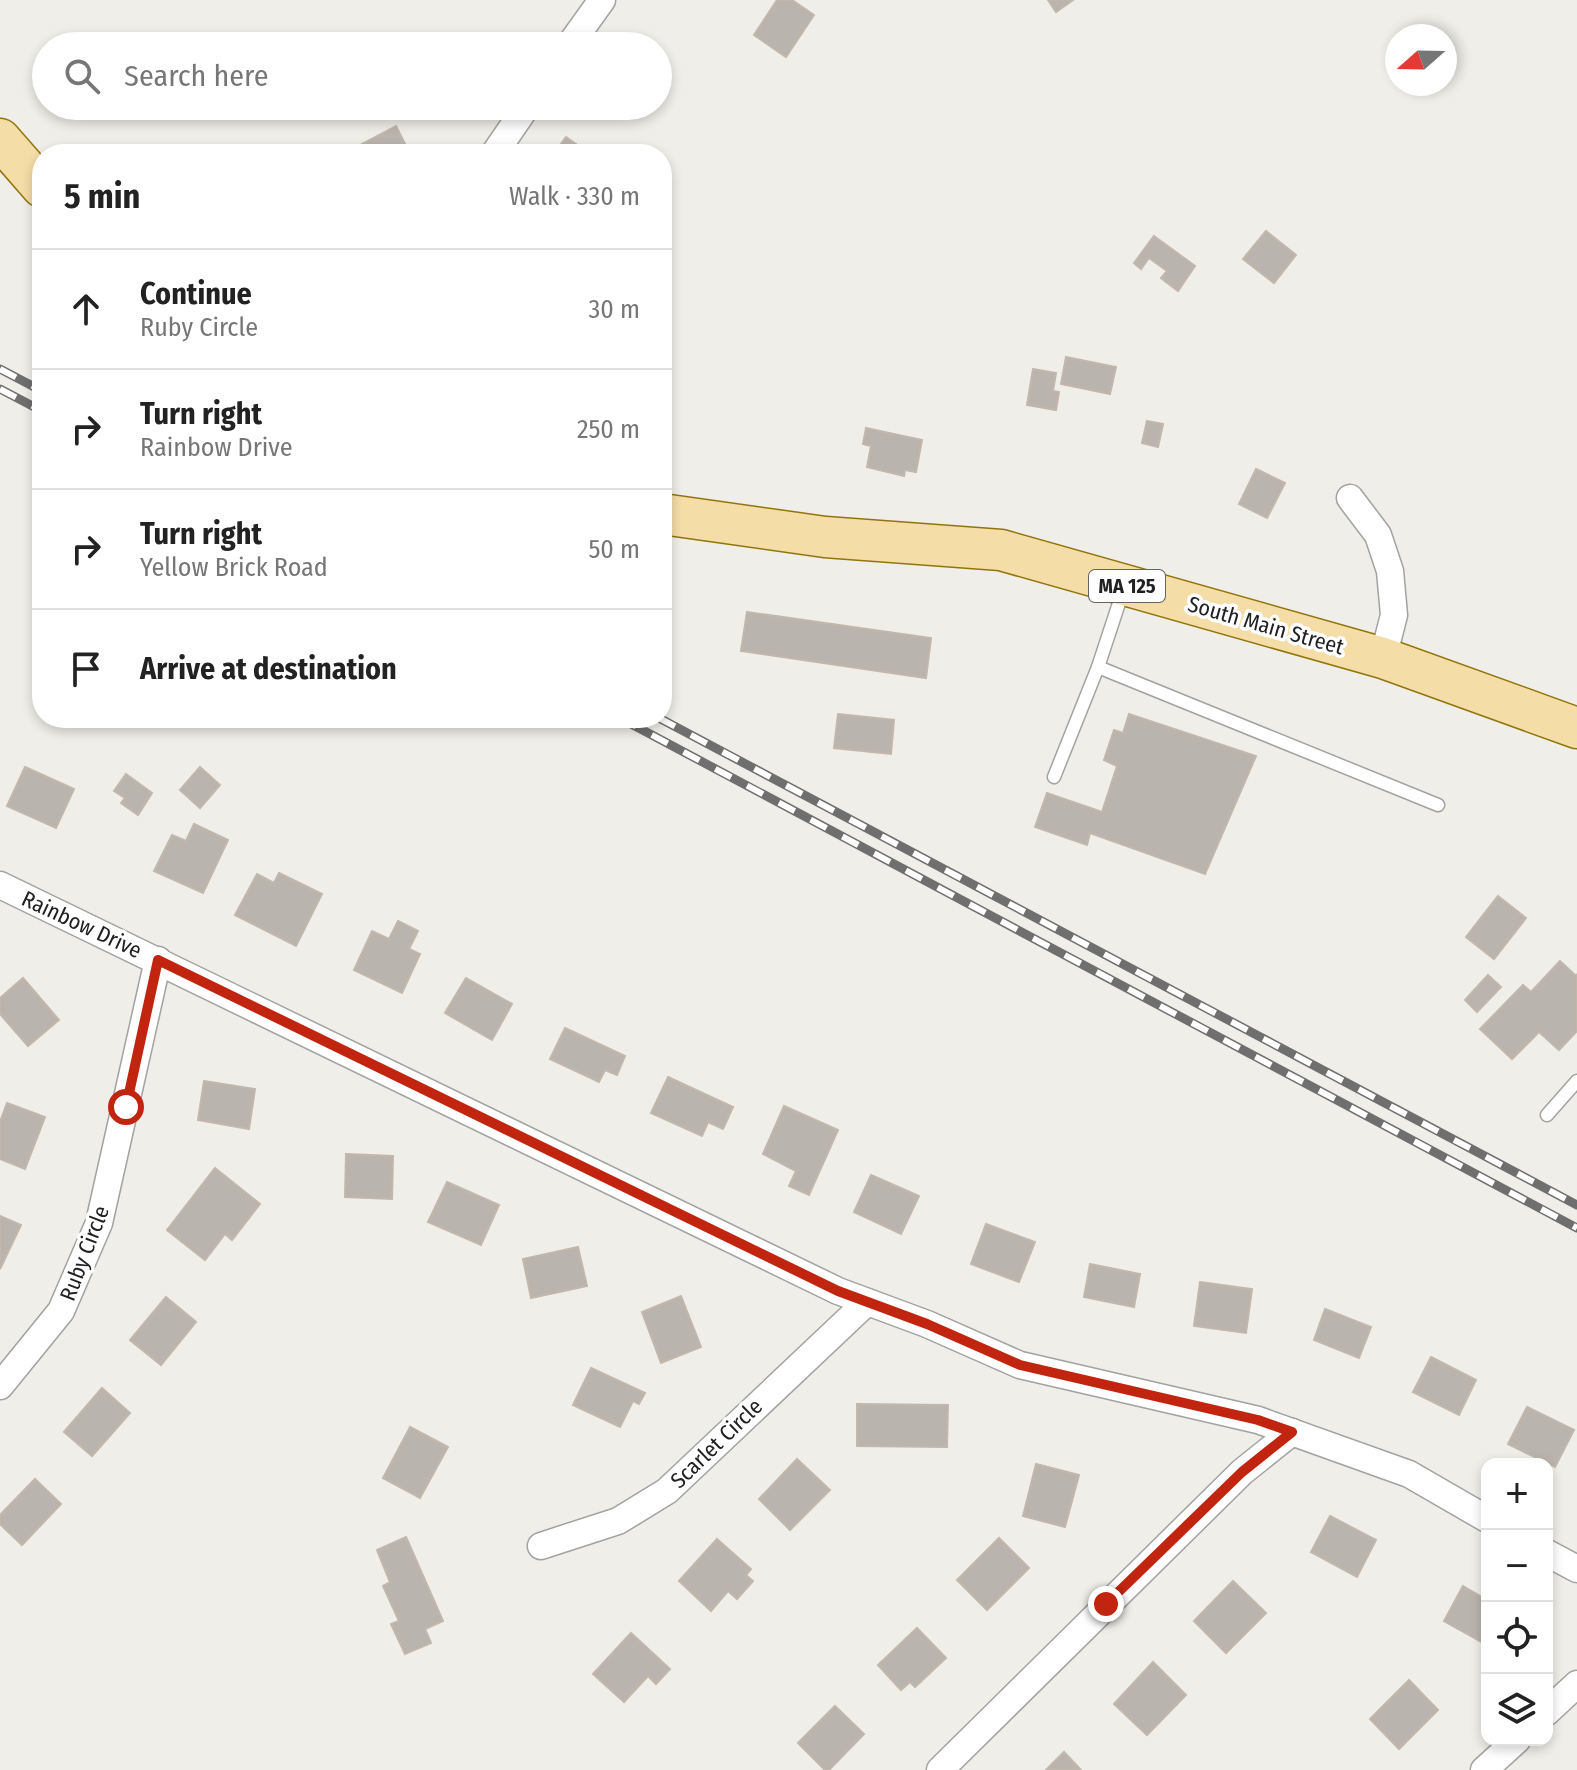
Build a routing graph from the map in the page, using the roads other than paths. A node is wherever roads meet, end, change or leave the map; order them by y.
1 (602, 0) edge
2 (579, 32) edge
3 (517, 120) edge
4 (0, 139) edge
5 (501, 144) edge
6 (32, 176) edge
7 (1350, 498) dead end
8 (672, 515) edge
9 (1125, 585) junction
10 (1383, 658) junction
11 (1098, 667) junction
12 (1576, 724) edge
13 (1054, 777) dead end
14 (1438, 805) dead end
15 (0, 885) edge
16 (158, 960) junction
17 (1577, 1081) edge
18 (1547, 1115) dead end
19 (867, 1302) junction
20 (0, 1386) edge
21 (1292, 1432) junction
22 (1481, 1516) edge
23 (541, 1546) dead end
24 (1553, 1556) edge
25 (1577, 1569) edge
26 (1577, 1684) edge
27 (1553, 1706) edge
28 (1510, 1746) edge
29 (940, 1770) edge
30 (1484, 1770) edge

1 - 2 street
3 - 5 street
4 - 6 main road
7 - 10 street
8 - 9 main road, South Main Street / MA 125
9 - 10 main road, South Main Street / MA 125
9 - 11 lane
10 - 12 main road, South Main Street / MA 125
11 - 13 lane
11 - 14 lane
15 - 16 street, Rainbow Drive
16 - 19 street, Rainbow Drive
16 - 20 street, Ruby Circle
17 - 18 lane
19 - 21 street, Rainbow Drive
19 - 23 street, Scarlet Circle
21 - 22 street, Rainbow Drive
21 - 29 street
24 - 25 street
26 - 27 street
28 - 30 street

